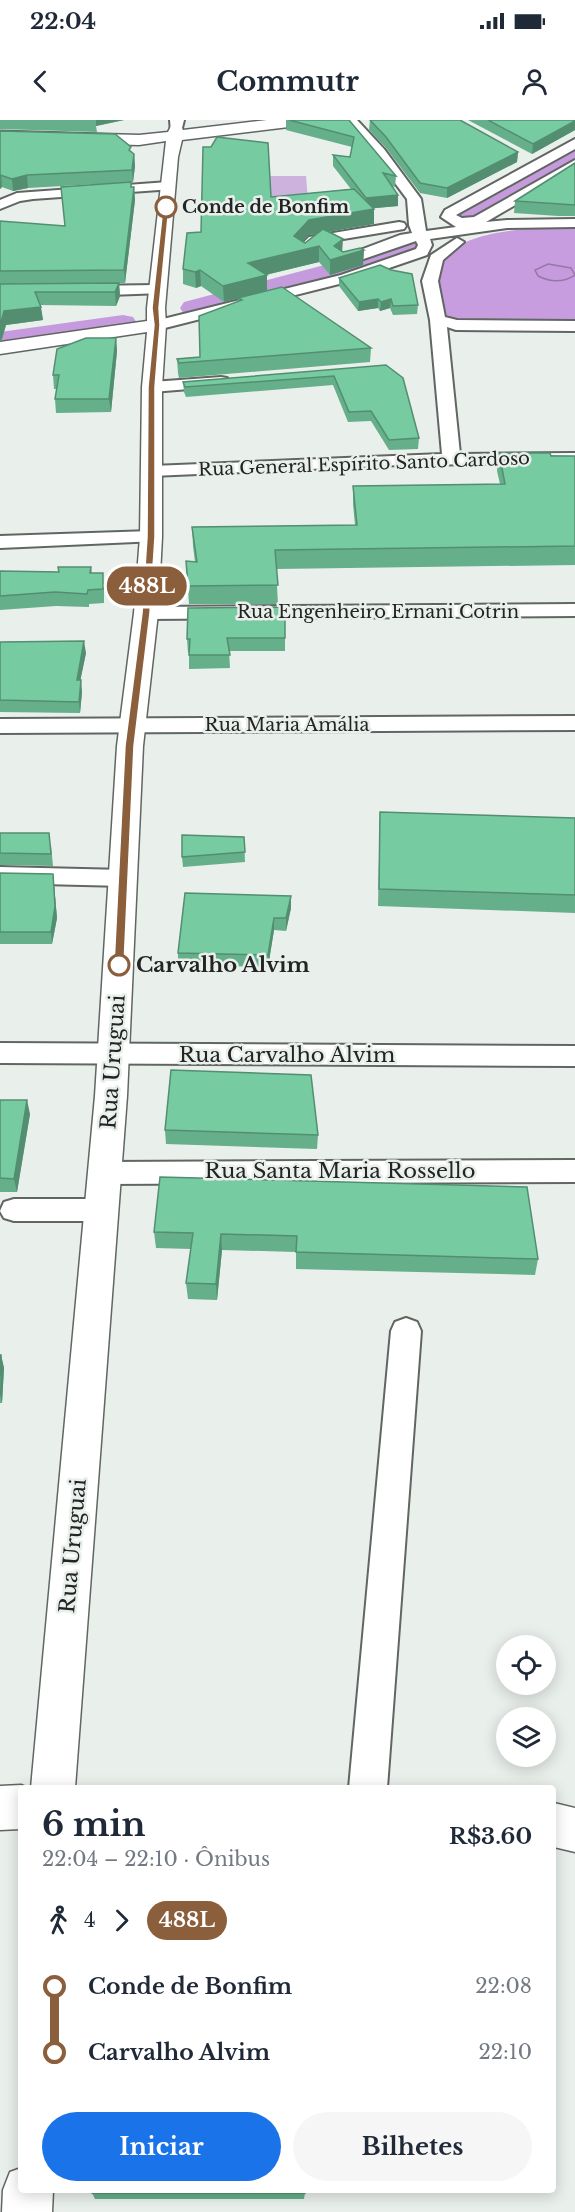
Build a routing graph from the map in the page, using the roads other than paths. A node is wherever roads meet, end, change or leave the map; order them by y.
1 (236, 120) edge
2 (305, 120) edge
3 (358, 124) edge
4 (176, 129) edge
5 (1, 134) edge
6 (575, 143) edge
7 (518, 155) edge
8 (575, 164) edge
9 (536, 165) junction
10 (168, 186) junction
11 (414, 199) junction
12 (512, 200) junction
13 (0, 204) edge
14 (454, 211) junction
15 (575, 222) edge
16 (532, 223) junction
17 (418, 230) junction
18 (304, 250) edge
19 (326, 266) edge
20 (380, 268) junction
21 (429, 281) junction
22 (67, 291) edge
23 (175, 304) dead end
24 (157, 308) junction
25 (438, 320) junction
26 (575, 326) edge
27 (0, 333) edge
28 (0, 348) edge
29 (242, 380) edge
30 (152, 387) junction
31 (575, 458) edge
32 (452, 459) junction
33 (152, 471) junction
34 (151, 537) junction
35 (0, 542) edge
36 (575, 610) edge
37 (146, 613) junction
38 (575, 723) edge
39 (132, 725) junction
40 (0, 726) edge
41 (0, 875) edge
42 (124, 878) junction
43 (0, 1053) edge
44 (114, 1054) junction
45 (575, 1056) edge
46 (575, 1171) edge
47 (105, 1173) junction
48 (14, 1210) dead end
49 (102, 1210) junction
50 (406, 1331) dead end
51 (53, 1785) edge
52 (368, 1785) edge
53 (18, 1807) edge
54 (0, 1808) edge
55 (556, 1825) edge
56 (575, 1830) edge
57 (28, 2193) edge
58 (27, 2212) edge

1 - 4 main road
2 - 4 main road
3 - 11 street
4 - 5 main road
4 - 10 main road, Rua Uruguai
6 - 9 street
7 - 9 street
8 - 12 street
9 - 14 street
10 - 13 street
10 - 24 main road, Rua Uruguai
11 - 14 street
11 - 17 street
12 - 14 street
12 - 16 street
15 - 16 street
16 - 17 street
16 - 21 street
17 - 18 street
17 - 19 street
17 - 20 street
20 - 21 street
20 - 24 street
21 - 25 street
22 - 24 street
23 - 24 street
24 - 27 main road
24 - 28 main road
24 - 30 main road, Rua Uruguai
25 - 26 street
25 - 32 street
29 - 30 street
30 - 33 main road, Rua Uruguai
31 - 32 street, Rua General Espírito Santo Cardoso
32 - 33 street, Rua General Espírito Santo Cardoso
33 - 34 main road, Rua Uruguai
34 - 35 street
34 - 37 main road, Rua Uruguai
36 - 37 street, Rua Engenheiro Ernani Cotrin
37 - 39 main road, Rua Uruguai
38 - 39 street, Rua Maria Amália
39 - 40 street, Rua Maria Amália
39 - 42 main road, Rua Uruguai
41 - 42 street
42 - 44 main road, Rua Uruguai
43 - 44 street, Rua Carvalho Alvim
44 - 45 street, Rua Carvalho Alvim
44 - 47 main road, Rua Uruguai
46 - 47 street, Rua Santa Maria Rossello
47 - 49 main road, Rua Uruguai
48 - 49 street
49 - 51 main road, Rua Uruguai
50 - 52 street
53 - 54 main road
55 - 56 main road
57 - 58 main road

